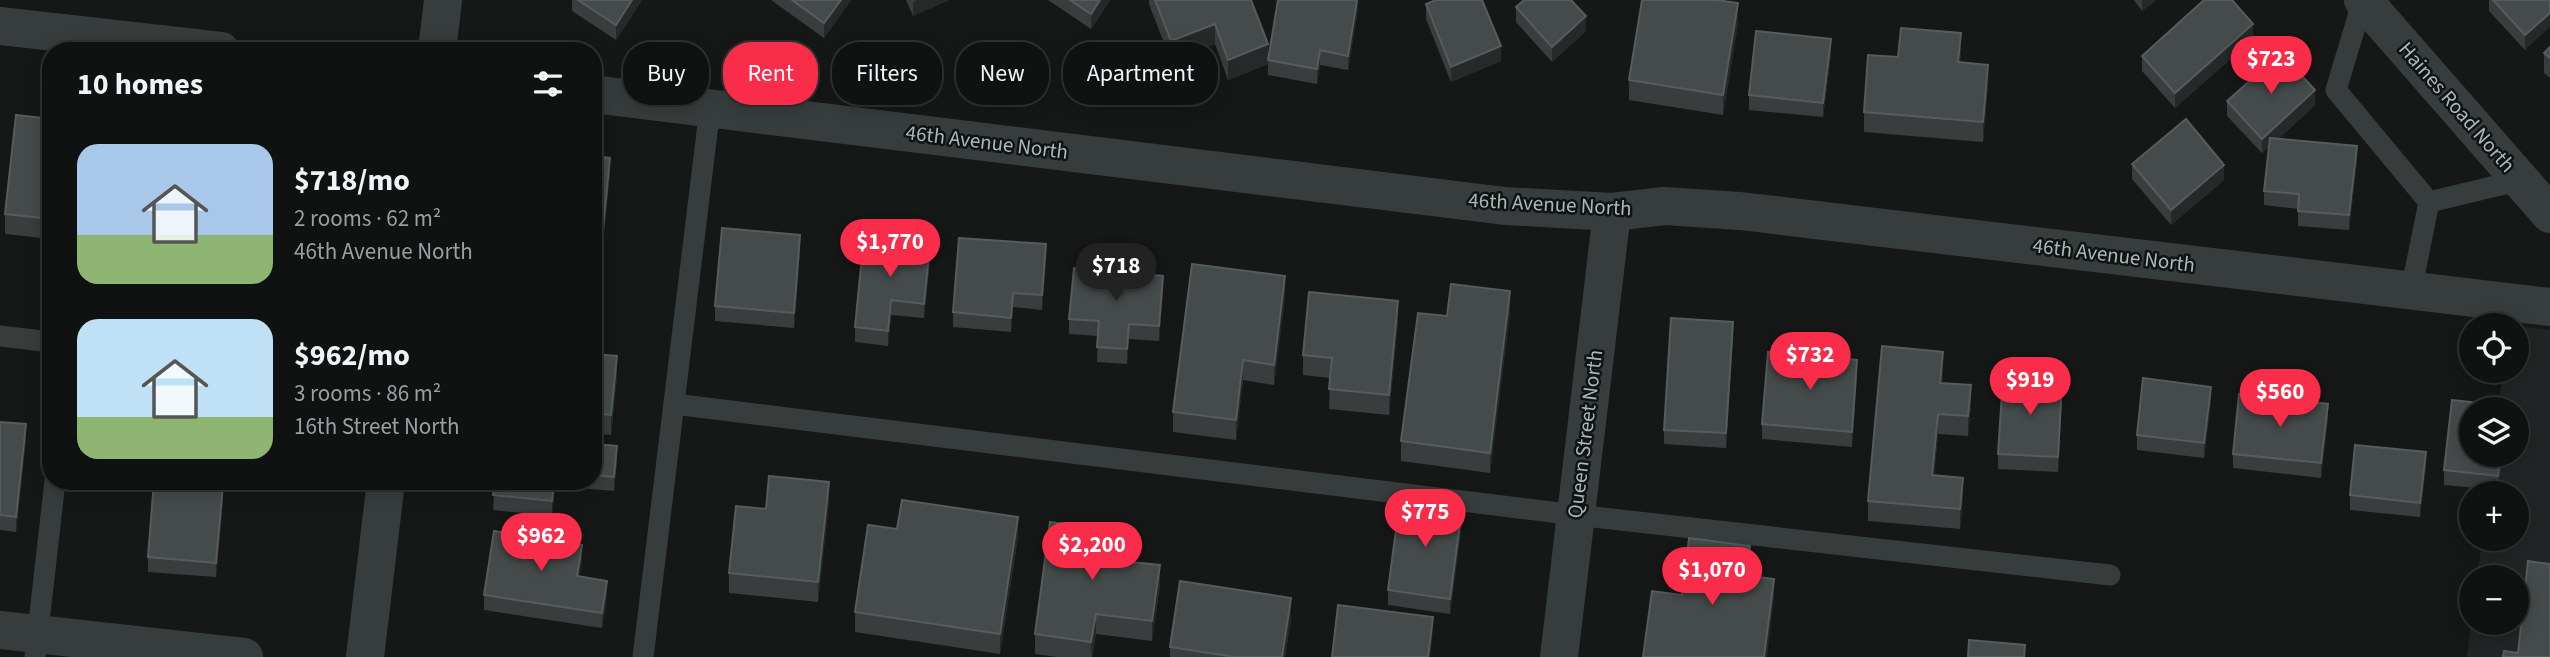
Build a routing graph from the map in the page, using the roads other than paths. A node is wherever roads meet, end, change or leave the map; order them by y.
1 (443, 0) edge
2 (2363, 0) edge
3 (0, 26) edge
4 (141, 42) edge
5 (438, 42) edge
6 (602, 95) edge
7 (710, 108) junction
8 (2521, 180) junction
9 (2429, 202) junction
10 (1612, 212) junction
11 (2550, 214) edge
12 (2411, 290) junction
13 (2550, 307) edge
14 (0, 336) edge
15 (42, 341) edge
16 (674, 404) junction
17 (54, 490) edge
18 (385, 490) edge
19 (1576, 515) junction
20 (2110, 575) dead end
21 (0, 629) edge
22 (36, 645) edge
23 (244, 657) edge
24 (365, 657) edge
25 (643, 657) edge
26 (1559, 657) edge

1 - 5 street
2 - 8 street, Haines Road North
2 - 9 lane
3 - 4 street
6 - 7 street, 46th Avenue North
7 - 10 street, 46th Avenue North
7 - 16 lane
8 - 9 lane
8 - 11 street, Haines Road North
9 - 12 lane
10 - 12 street, 46th Avenue North
10 - 19 street, Queen Street North
12 - 13 street, 46th Avenue North
14 - 15 lane
16 - 19 lane
16 - 25 lane
17 - 22 lane
18 - 24 street
19 - 20 lane
19 - 26 street, Queen Street North
21 - 22 street
22 - 23 street

